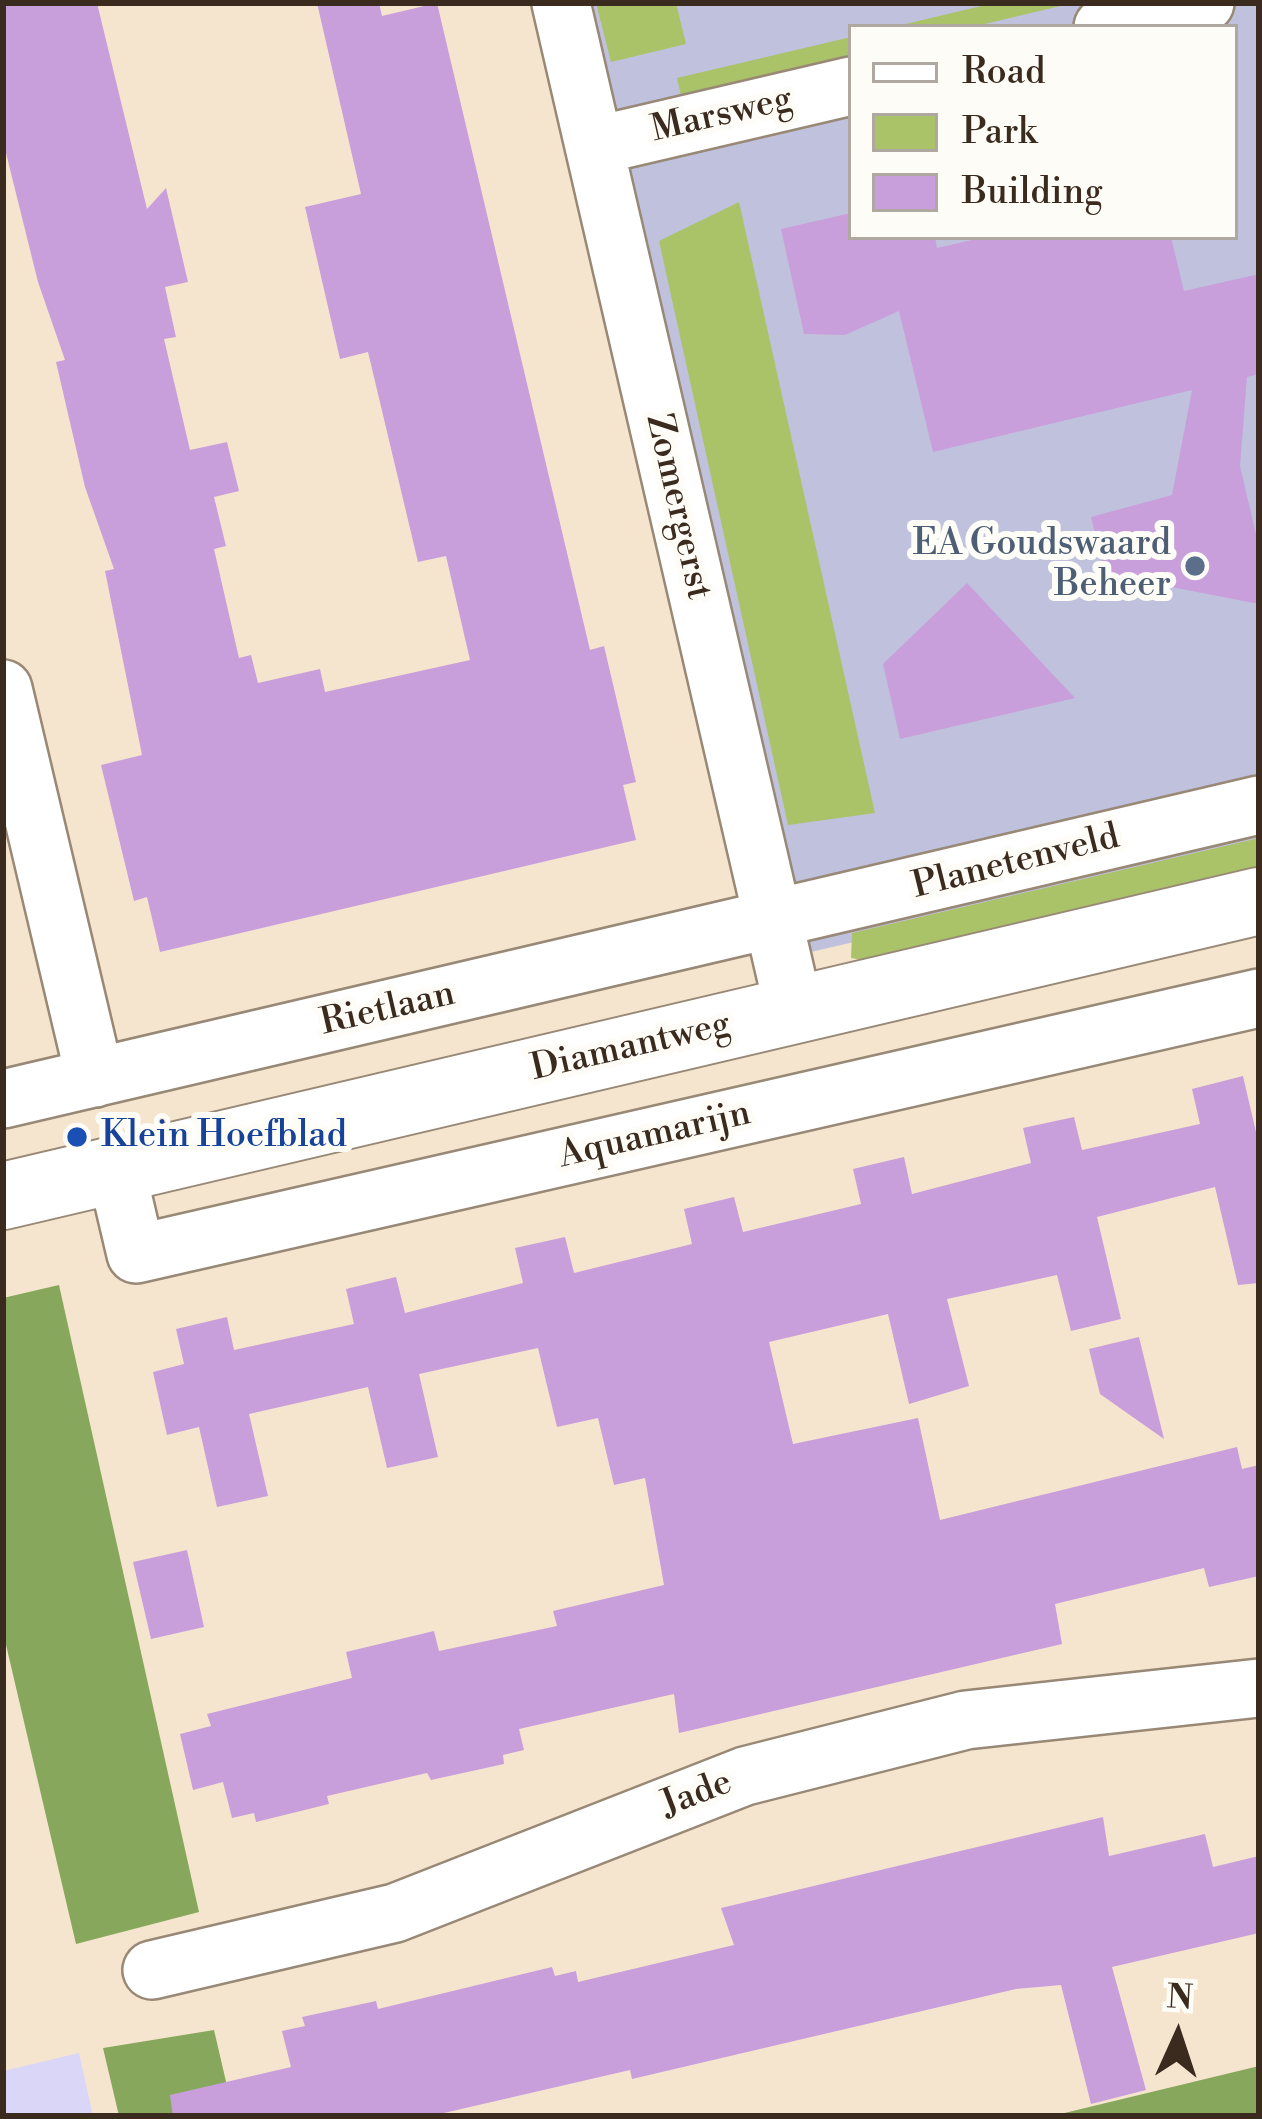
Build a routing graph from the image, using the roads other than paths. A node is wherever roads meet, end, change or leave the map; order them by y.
1 (561, 3) edge
2 (1205, 3) edge
3 (1116, 24) edge
4 (848, 87) edge
5 (594, 146) junction
6 (3, 689) edge
7 (1259, 805) edge
8 (1259, 901) edge
9 (774, 922) junction
10 (1259, 998) edge
11 (794, 1010) junction
12 (95, 1078) junction
13 (3, 1100) edge
14 (116, 1169) junction
15 (3, 1196) edge
16 (1259, 1688) edge
17 (152, 1970) dead end

1 - 5 street, Zomergerst
2 - 3 street
4 - 5 street, Marsweg
5 - 9 street, Zomergerst
6 - 12 street
7 - 9 street, Planetenveld
8 - 11 street, Diamantweg
9 - 11 street, Zomergerst
9 - 12 street, Rietlaan
10 - 14 street, Aquamarijn
11 - 14 street, Diamantweg
12 - 13 street, Rietlaan
14 - 15 street, Diamantweg
16 - 17 street, Jade

